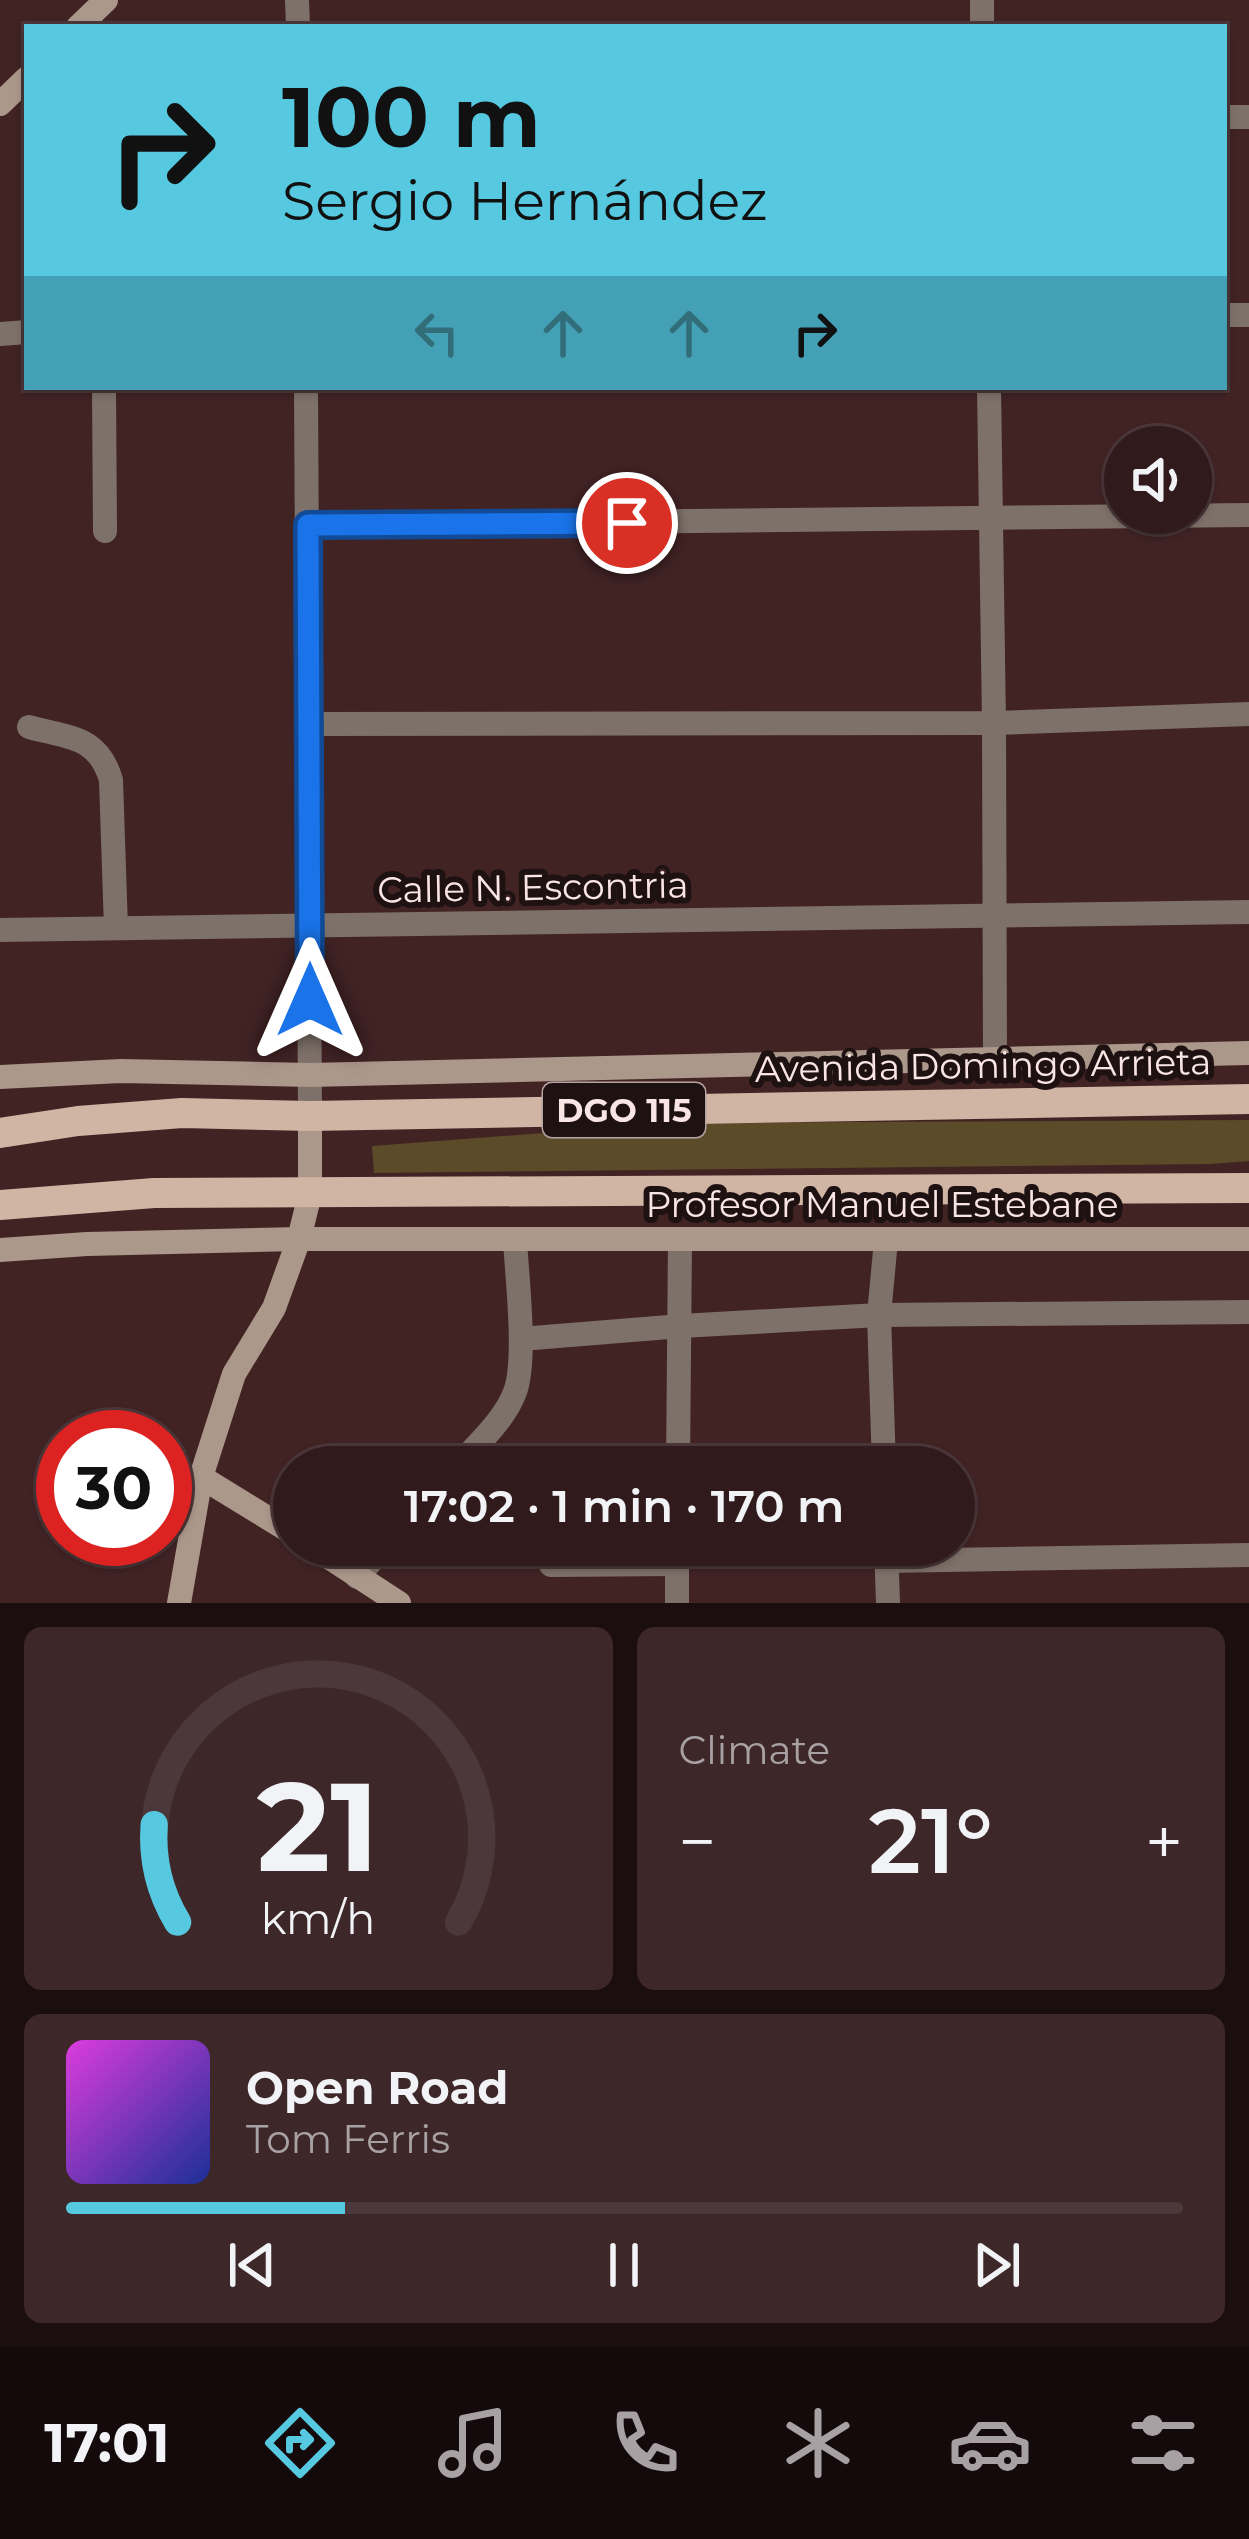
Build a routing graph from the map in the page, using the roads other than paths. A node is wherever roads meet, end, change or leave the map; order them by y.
1 (106, 0) edge
2 (84, 24) edge
3 (24, 81) edge
4 (0, 104) edge
5 (104, 390) edge
6 (306, 390) edge
7 (989, 390) edge
8 (1249, 515) edge
9 (992, 519) junction
10 (308, 525) junction
11 (105, 531) dead end
12 (1249, 714) edge
13 (994, 723) junction
14 (309, 724) junction
15 (28, 727) dead end
16 (1249, 912) edge
17 (995, 916) junction
18 (310, 926) junction
19 (116, 928) junction
20 (0, 930) edge
21 (1249, 1053) edge
22 (995, 1059) junction
23 (310, 1075) junction
24 (0, 1077) edge
25 (1249, 1099) edge
26 (310, 1116) junction
27 (0, 1133) edge
28 (1249, 1188) edge
29 (310, 1194) junction
30 (0, 1205) edge
31 (299, 1239) junction
32 (1249, 1239) edge
33 (514, 1240) junction
34 (680, 1240) junction
35 (886, 1240) junction
36 (0, 1250) edge
37 (1249, 1312) edge
38 (879, 1315) junction
39 (681, 1326) junction
40 (520, 1339) junction
41 (476, 1446) edge
42 (678, 1446) edge
43 (883, 1446) edge
44 (201, 1477) junction
45 (273, 1521) edge
46 (975, 1553) edge
47 (1249, 1555) edge
48 (341, 1566) edge
49 (367, 1566) edge
50 (677, 1566) edge
51 (887, 1566) edge
52 (357, 1577) junction
53 (179, 1603) edge
54 (399, 1603) edge
55 (677, 1603) edge
56 (888, 1603) edge

1 - 2 street
3 - 4 street
5 - 11 street
6 - 10 street
7 - 9 street
8 - 9 street
9 - 10 street
9 - 13 street
10 - 14 street
12 - 13 street
13 - 14 street
13 - 17 street
14 - 18 street
15 - 19 street
16 - 17 street, Calle N. Escontria
17 - 18 street, Calle N. Escontria
17 - 22 street
18 - 19 street, Calle N. Escontria
18 - 23 street
19 - 20 street, Calle N. Escontria
21 - 22 street, Avenida Domingo Arrieta
22 - 23 street, Avenida Domingo Arrieta
23 - 24 street, Avenida Domingo Arrieta
23 - 26 street
25 - 26 main road, Avenida Domingo Arrieta / DGO 115
26 - 27 main road, Avenida Domingo Arrieta / DGO 115
26 - 29 street
28 - 29 main road
29 - 30 main road
29 - 31 street
31 - 33 street, Profesor Manuel Estebane
31 - 36 street, Profesor Manuel Estebane
31 - 44 street
32 - 35 street, Profesor Manuel Estebane
33 - 34 street, Profesor Manuel Estebane
33 - 40 street
34 - 35 street, Profesor Manuel Estebane
34 - 39 street
35 - 38 street
37 - 38 street
38 - 39 street
38 - 43 street
39 - 40 street
39 - 42 street
40 - 41 street
44 - 45 street
44 - 53 street
46 - 47 street
48 - 52 street
49 - 52 street
50 - 55 street
51 - 56 street
52 - 54 street

